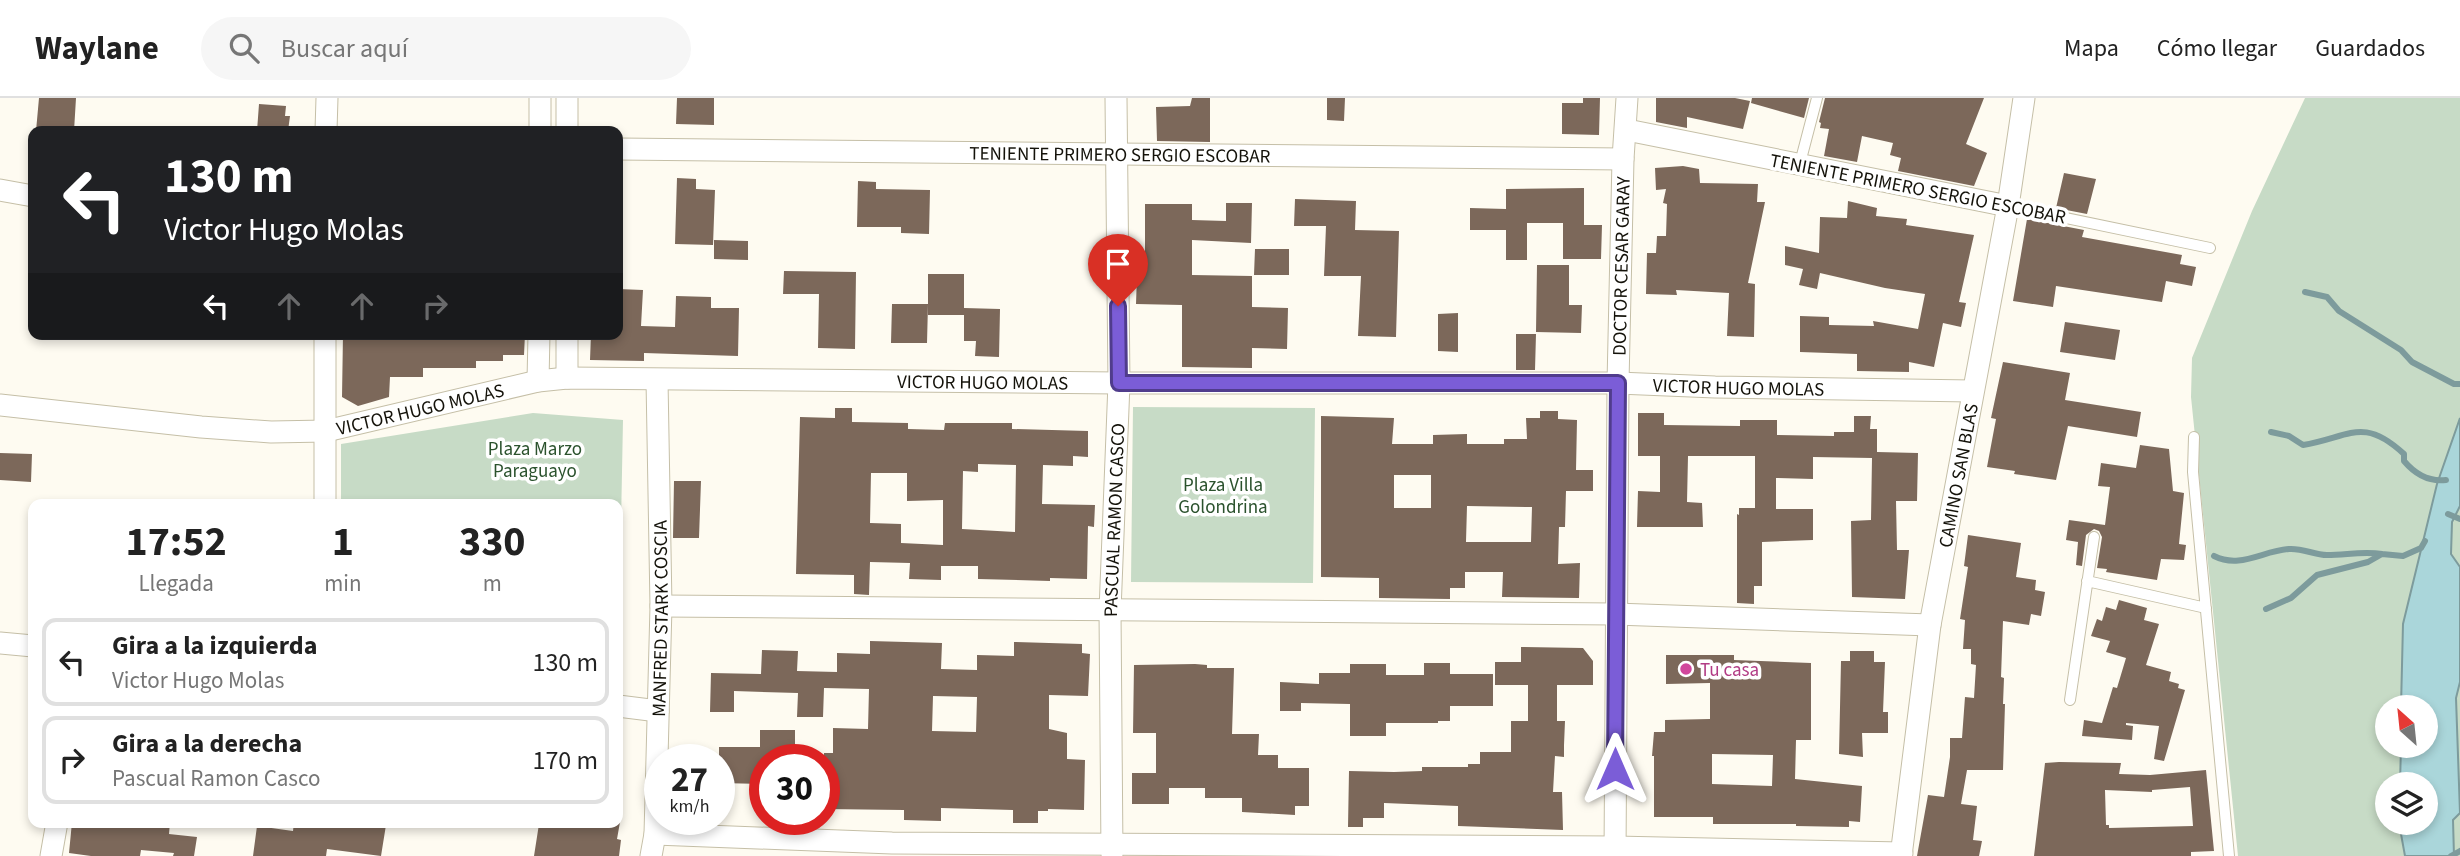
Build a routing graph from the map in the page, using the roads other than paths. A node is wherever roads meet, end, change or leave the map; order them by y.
1 (327, 98) edge
2 (540, 98) edge
3 (567, 98) edge
4 (1116, 98) edge
5 (1628, 98) edge
6 (1817, 98) edge
7 (2024, 98) edge
8 (326, 126) edge
9 (540, 126) edge
10 (566, 126) edge
11 (1627, 131) junction
12 (623, 149) edge
13 (1116, 152) junction
14 (1623, 159) junction
15 (1800, 163) junction
16 (0, 190) edge
17 (28, 195) edge
18 (2008, 206) junction
19 (2210, 248) dead end
20 (325, 340) edge
21 (539, 340) edge
22 (567, 340) edge
23 (567, 378) junction
24 (657, 380) junction
25 (538, 381) junction
26 (1119, 383) junction
27 (1618, 383) junction
28 (1972, 391) junction
29 (0, 405) edge
30 (326, 431) junction
31 (2194, 437) dead end
32 (325, 499) edge
33 (2094, 537) dead end
34 (2087, 581) junction
35 (662, 606) junction
36 (2206, 608) junction
37 (1110, 611) junction
38 (1615, 614) junction
39 (1930, 625) junction
40 (0, 643) edge
41 (28, 646) edge
42 (2070, 700) dead end
43 (623, 707) edge
44 (658, 711) junction
45 (657, 744) edge
46 (56, 828) edge
47 (655, 835) edge
48 (671, 835) edge
49 (891, 849) edge
50 (1112, 849) edge
51 (1615, 851) edge
52 (1902, 854) edge
53 (51, 856) edge
54 (651, 856) edge
55 (2229, 856) edge

1 - 8 street
2 - 9 street
3 - 10 street
4 - 13 street, PASCUAL RAMON CASCO
5 - 11 street, DOCTOR CESAR GARAY
6 - 15 lane
7 - 18 street, CAMINO SAN BLAS
11 - 14 street, DOCTOR CESAR GARAY
11 - 15 street, TENIENTE PRIMERO SERGIO ESCOBAR
12 - 13 street, TENIENTE PRIMERO SERGIO ESCOBAR
13 - 14 street, TENIENTE PRIMERO SERGIO ESCOBAR
13 - 26 street, PASCUAL RAMON CASCO
14 - 27 street, DOCTOR CESAR GARAY
15 - 18 street, TENIENTE PRIMERO SERGIO ESCOBAR
16 - 17 street
18 - 19 lane, TENIENTE PRIMERO SERGIO ESCOBAR
18 - 28 street, CAMINO SAN BLAS
20 - 30 street
21 - 25 street
22 - 23 street
23 - 24 street, VICTOR HUGO MOLAS
23 - 25 street, VICTOR HUGO MOLAS
24 - 26 street, VICTOR HUGO MOLAS
24 - 35 street, MANFRED STARK COSCIA
25 - 30 street, VICTOR HUGO MOLAS
26 - 27 street, VICTOR HUGO MOLAS
26 - 37 street, PASCUAL RAMON CASCO
27 - 28 street, VICTOR HUGO MOLAS
27 - 38 street, DOCTOR CESAR GARAY
28 - 39 street, CAMINO SAN BLAS
29 - 30 street, VICTOR HUGO MOLAS
30 - 32 street
31 - 36 lane
33 - 34 lane
34 - 36 lane
34 - 42 lane
35 - 37 street
35 - 44 street, MANFRED STARK COSCIA
36 - 55 lane
37 - 38 street
37 - 50 street, PASCUAL RAMON CASCO
38 - 39 street
38 - 51 street, DOCTOR CESAR GARAY
39 - 52 street, CAMINO SAN BLAS
40 - 41 street
43 - 44 street
44 - 45 street, MANFRED STARK COSCIA
46 - 53 street
47 - 54 street, MANFRED STARK COSCIA
48 - 49 street
49 - 50 street
50 - 51 street
51 - 52 street

